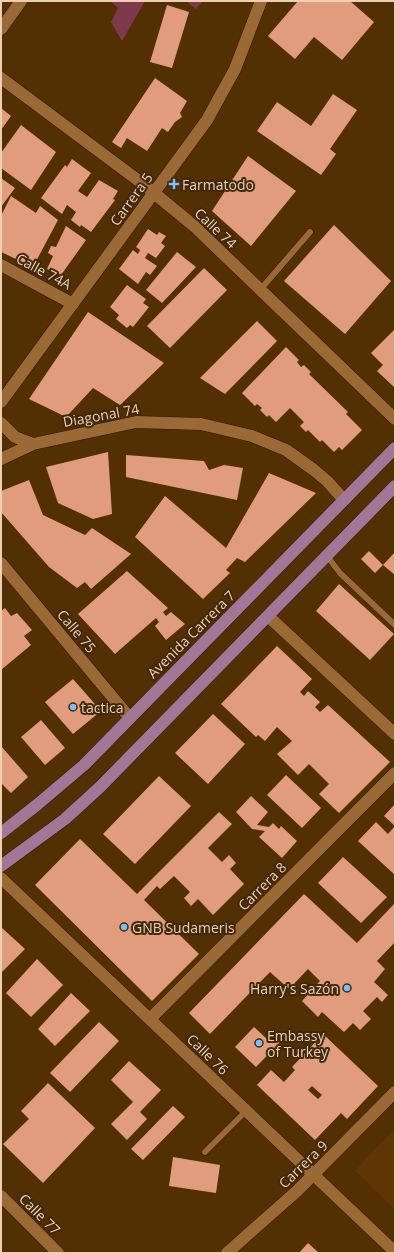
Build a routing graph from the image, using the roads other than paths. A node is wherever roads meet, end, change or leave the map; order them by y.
1 (21, 1) edge
2 (261, 1) edge
3 (1, 29) edge
4 (1, 78) edge
5 (154, 193) junction
6 (310, 232) dead end
7 (1, 265) edge
8 (260, 290) junction
9 (73, 304) junction
10 (1, 402) edge
11 (395, 419) edge
12 (1, 423) edge
13 (33, 444) junction
14 (395, 448) edge
15 (1, 459) edge
16 (395, 486) edge
17 (344, 500) junction
18 (327, 556) junction
19 (1, 563) edge
20 (268, 616) junction
21 (395, 625) edge
22 (130, 717) junction
23 (395, 734) edge
24 (395, 773) edge
25 (1, 833) edge
26 (1, 866) edge
27 (1, 878) edge
28 (150, 1019) junction
29 (395, 1092) edge
30 (246, 1111) junction
31 (205, 1152) dead end
32 (314, 1175) junction
33 (1, 1196) edge
34 (395, 1252) edge
35 (58, 1253) edge
36 (227, 1253) edge

1 - 3 street
2 - 5 street, Carrera 5
4 - 5 street, Calle 74
5 - 8 street, Calle 74
5 - 9 street, Carrera 5
6 - 8 lane
7 - 9 street, Calle 74A
8 - 11 street, Calle 74
9 - 10 street, Carrera 5
12 - 13 street
13 - 15 street, Diagonal 74
13 - 17 street, Diagonal 74
14 - 17 main road, Avenida Carrera 7
16 - 18 main road
17 - 22 main road, Avenida Carrera 7
18 - 20 main road
18 - 21 lane
19 - 22 street, Calle 75
20 - 23 street
20 - 26 main road
22 - 25 main road, Avenida Carrera 7
24 - 28 street, Carrera 8
27 - 28 street, Calle 76
28 - 30 street, Calle 76
29 - 32 street, Carrera 9
30 - 31 lane
30 - 32 street, Calle 76
32 - 34 street, Calle 76
32 - 36 street, Carrera 9
33 - 35 street, Calle 77

